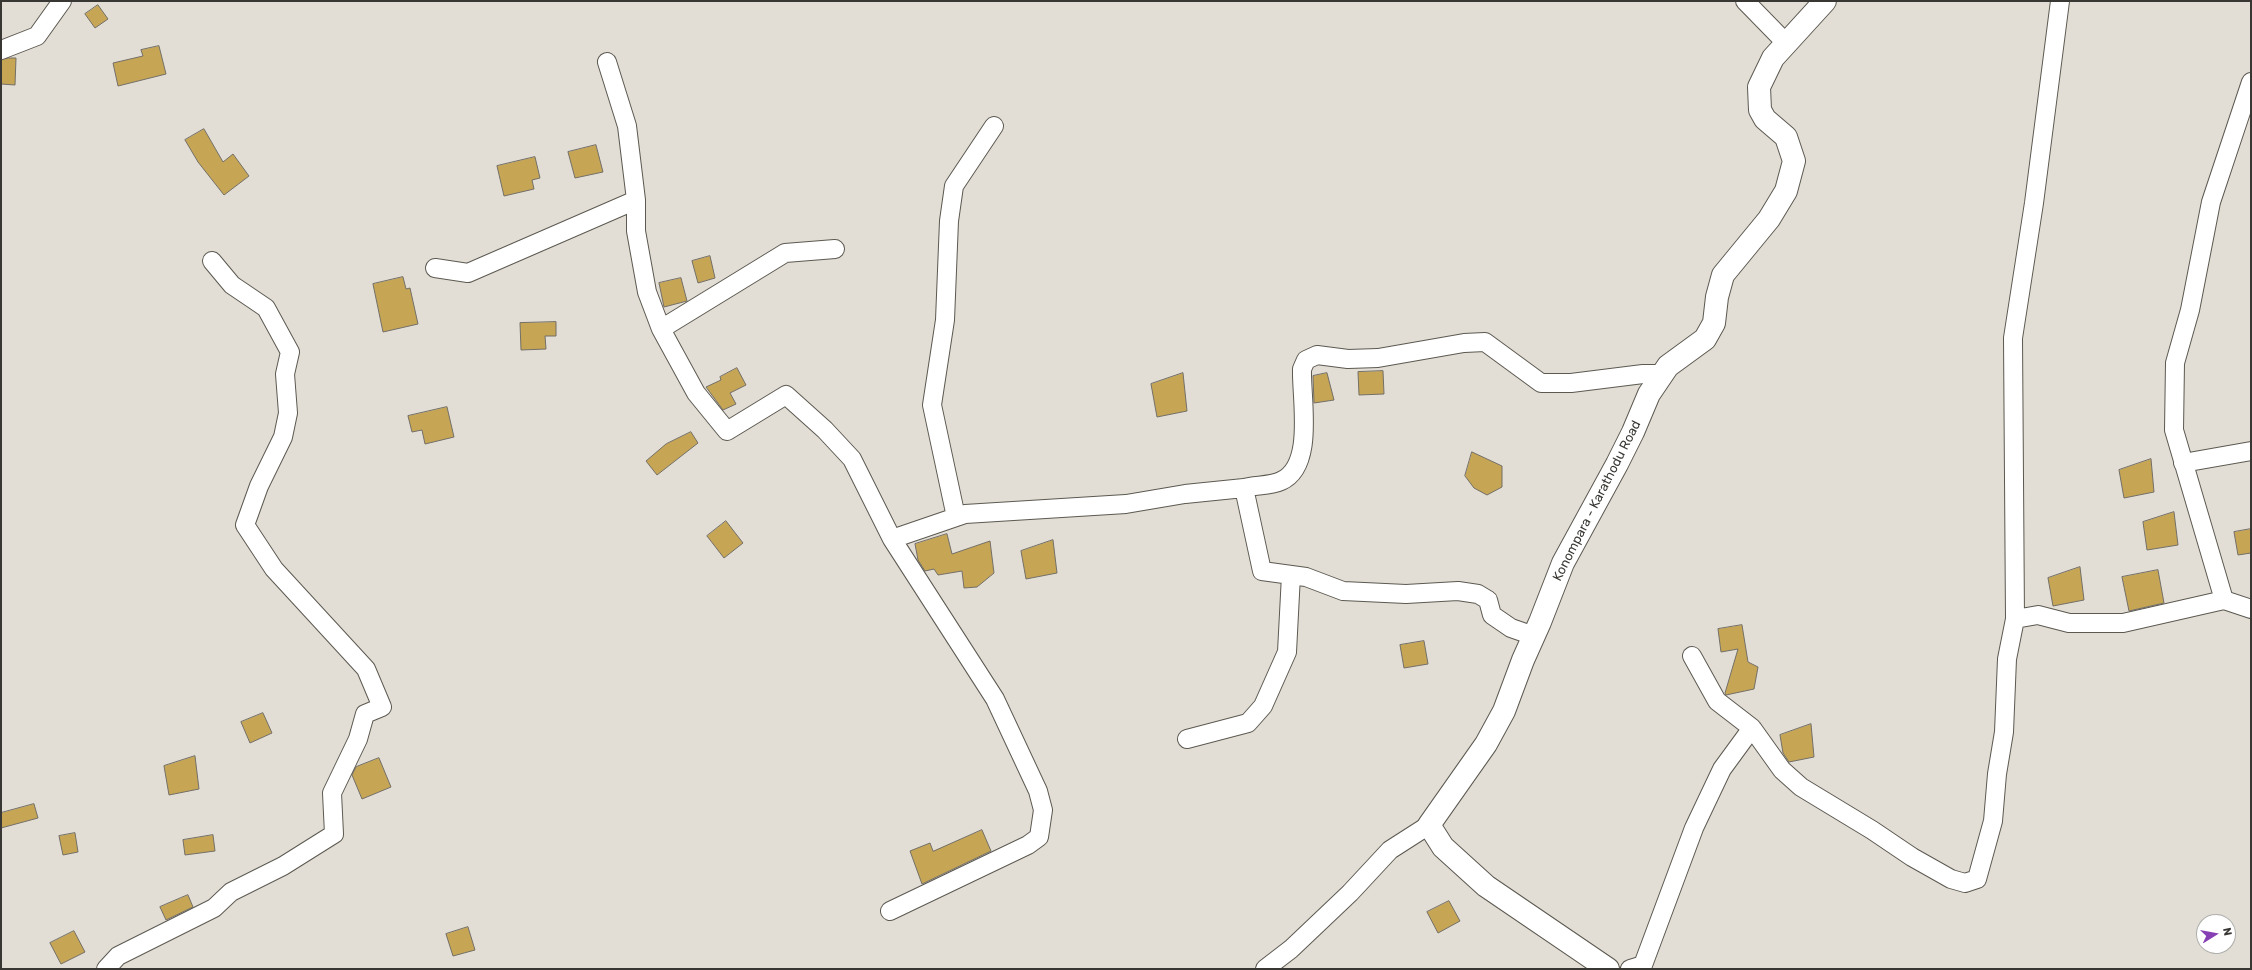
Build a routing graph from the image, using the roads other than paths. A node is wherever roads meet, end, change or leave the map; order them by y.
1 (62, 1) edge
2 (1745, 1) edge
3 (1825, 1) edge
4 (2060, 1) edge
5 (1787, 44) junction
6 (1, 50) edge
7 (607, 62) dead end
8 (2251, 82) edge
9 (994, 126) dead end
10 (636, 200) junction
11 (835, 249) dead end
12 (212, 261) dead end
13 (435, 268) dead end
14 (661, 328) junction
15 (1663, 374) junction
16 (2251, 451) edge
17 (2183, 463) junction
18 (1244, 488) junction
19 (956, 517) junction
20 (892, 539) junction
21 (1291, 575) junction
22 (2224, 600) junction
23 (2251, 609) edge
24 (2015, 619) junction
25 (1534, 636) junction
26 (1692, 656) dead end
27 (1752, 728) junction
28 (1187, 739) dead end
29 (1429, 825) junction
30 (890, 911) dead end
31 (106, 969) edge
32 (1265, 969) edge
33 (1608, 969) edge
34 (1630, 969) edge

1 - 6 street
2 - 5 street
3 - 5 main road, Konompara - Karathodu Road
4 - 24 street
5 - 15 main road, Konompara - Karathodu Road
7 - 10 street
8 - 17 street
9 - 19 street
10 - 13 street
10 - 14 street
11 - 14 street
12 - 31 street
14 - 20 street
15 - 18 street
15 - 25 main road, Konompara - Karathodu Road
16 - 17 street
17 - 22 street
18 - 19 street
18 - 21 street
19 - 20 street
20 - 30 street
21 - 25 street
21 - 28 street
22 - 23 street
22 - 24 street
24 - 27 street
25 - 29 main road, Konompara - Karathodu Road
26 - 27 street
27 - 34 street
29 - 32 street
29 - 33 main road

